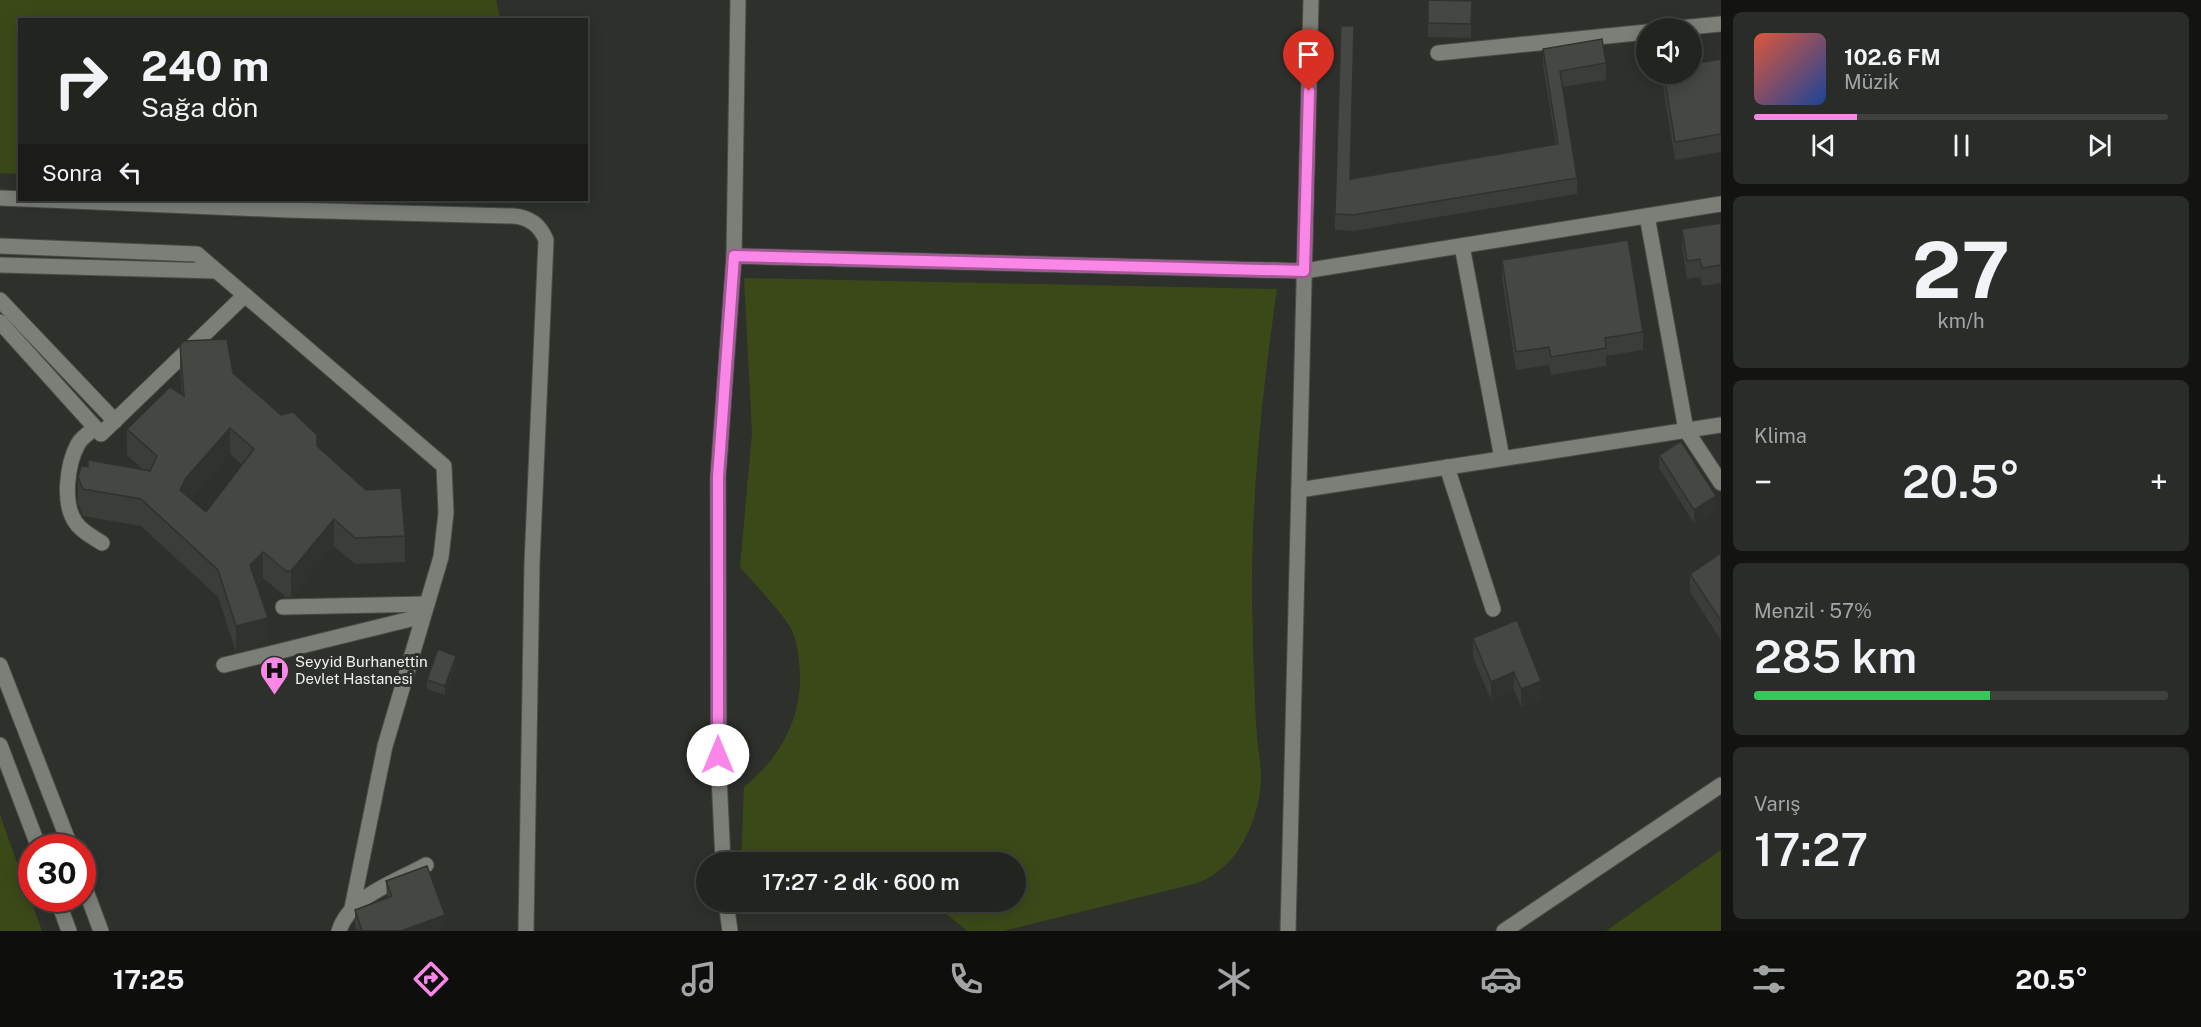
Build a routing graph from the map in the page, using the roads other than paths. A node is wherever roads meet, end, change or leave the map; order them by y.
1 (738, 0) edge
2 (1311, 0) edge
3 (1721, 24) edge
4 (1702, 26) edge
5 (1636, 33) edge
6 (1438, 53) dead end
7 (0, 198) edge
8 (18, 199) edge
9 (69, 201) edge
10 (1721, 204) edge
11 (1647, 216) junction
12 (0, 246) edge
13 (1462, 246) junction
14 (734, 256) junction
15 (0, 265) edge
16 (216, 271) junction
17 (1304, 271) junction
18 (245, 295) junction
19 (0, 300) edge
20 (0, 322) edge
21 (115, 421) junction
22 (1721, 425) edge
23 (95, 428) junction
24 (1686, 430) junction
25 (1502, 458) junction
26 (1447, 467) junction
27 (1721, 483) edge
28 (1299, 490) junction
29 (102, 543) dead end
30 (283, 607) dead end
31 (1493, 609) dead end
32 (425, 610) junction
33 (0, 665) edge
34 (224, 665) dead end
35 (0, 745) edge
36 (1721, 785) edge
37 (34, 834) edge
38 (66, 834) edge
39 (723, 852) edge
40 (426, 865) edge
41 (352, 908) junction
42 (62, 912) edge
43 (93, 912) edge
44 (727, 912) edge
45 (69, 931) edge
46 (100, 931) edge
47 (339, 931) edge
48 (526, 931) edge
49 (730, 931) edge
50 (1288, 931) edge
51 (1504, 931) edge

1 - 14 street
2 - 17 street
3 - 4 street
5 - 6 street
7 - 8 street
9 - 48 street
10 - 11 street
11 - 13 street
11 - 24 street
12 - 16 street
13 - 17 street
13 - 25 street
14 - 17 street
14 - 39 street
15 - 16 street
16 - 18 street
17 - 28 street
18 - 21 street
18 - 32 street
19 - 21 street
20 - 23 street
21 - 23 street
22 - 24 street
23 - 29 street
24 - 25 street
24 - 27 street
25 - 26 street
26 - 28 street
26 - 31 street
28 - 50 street
30 - 32 street
32 - 34 street
32 - 41 street
33 - 38 street
35 - 37 street
36 - 51 street
40 - 41 street
41 - 47 street
42 - 45 street
43 - 46 street
44 - 49 street

